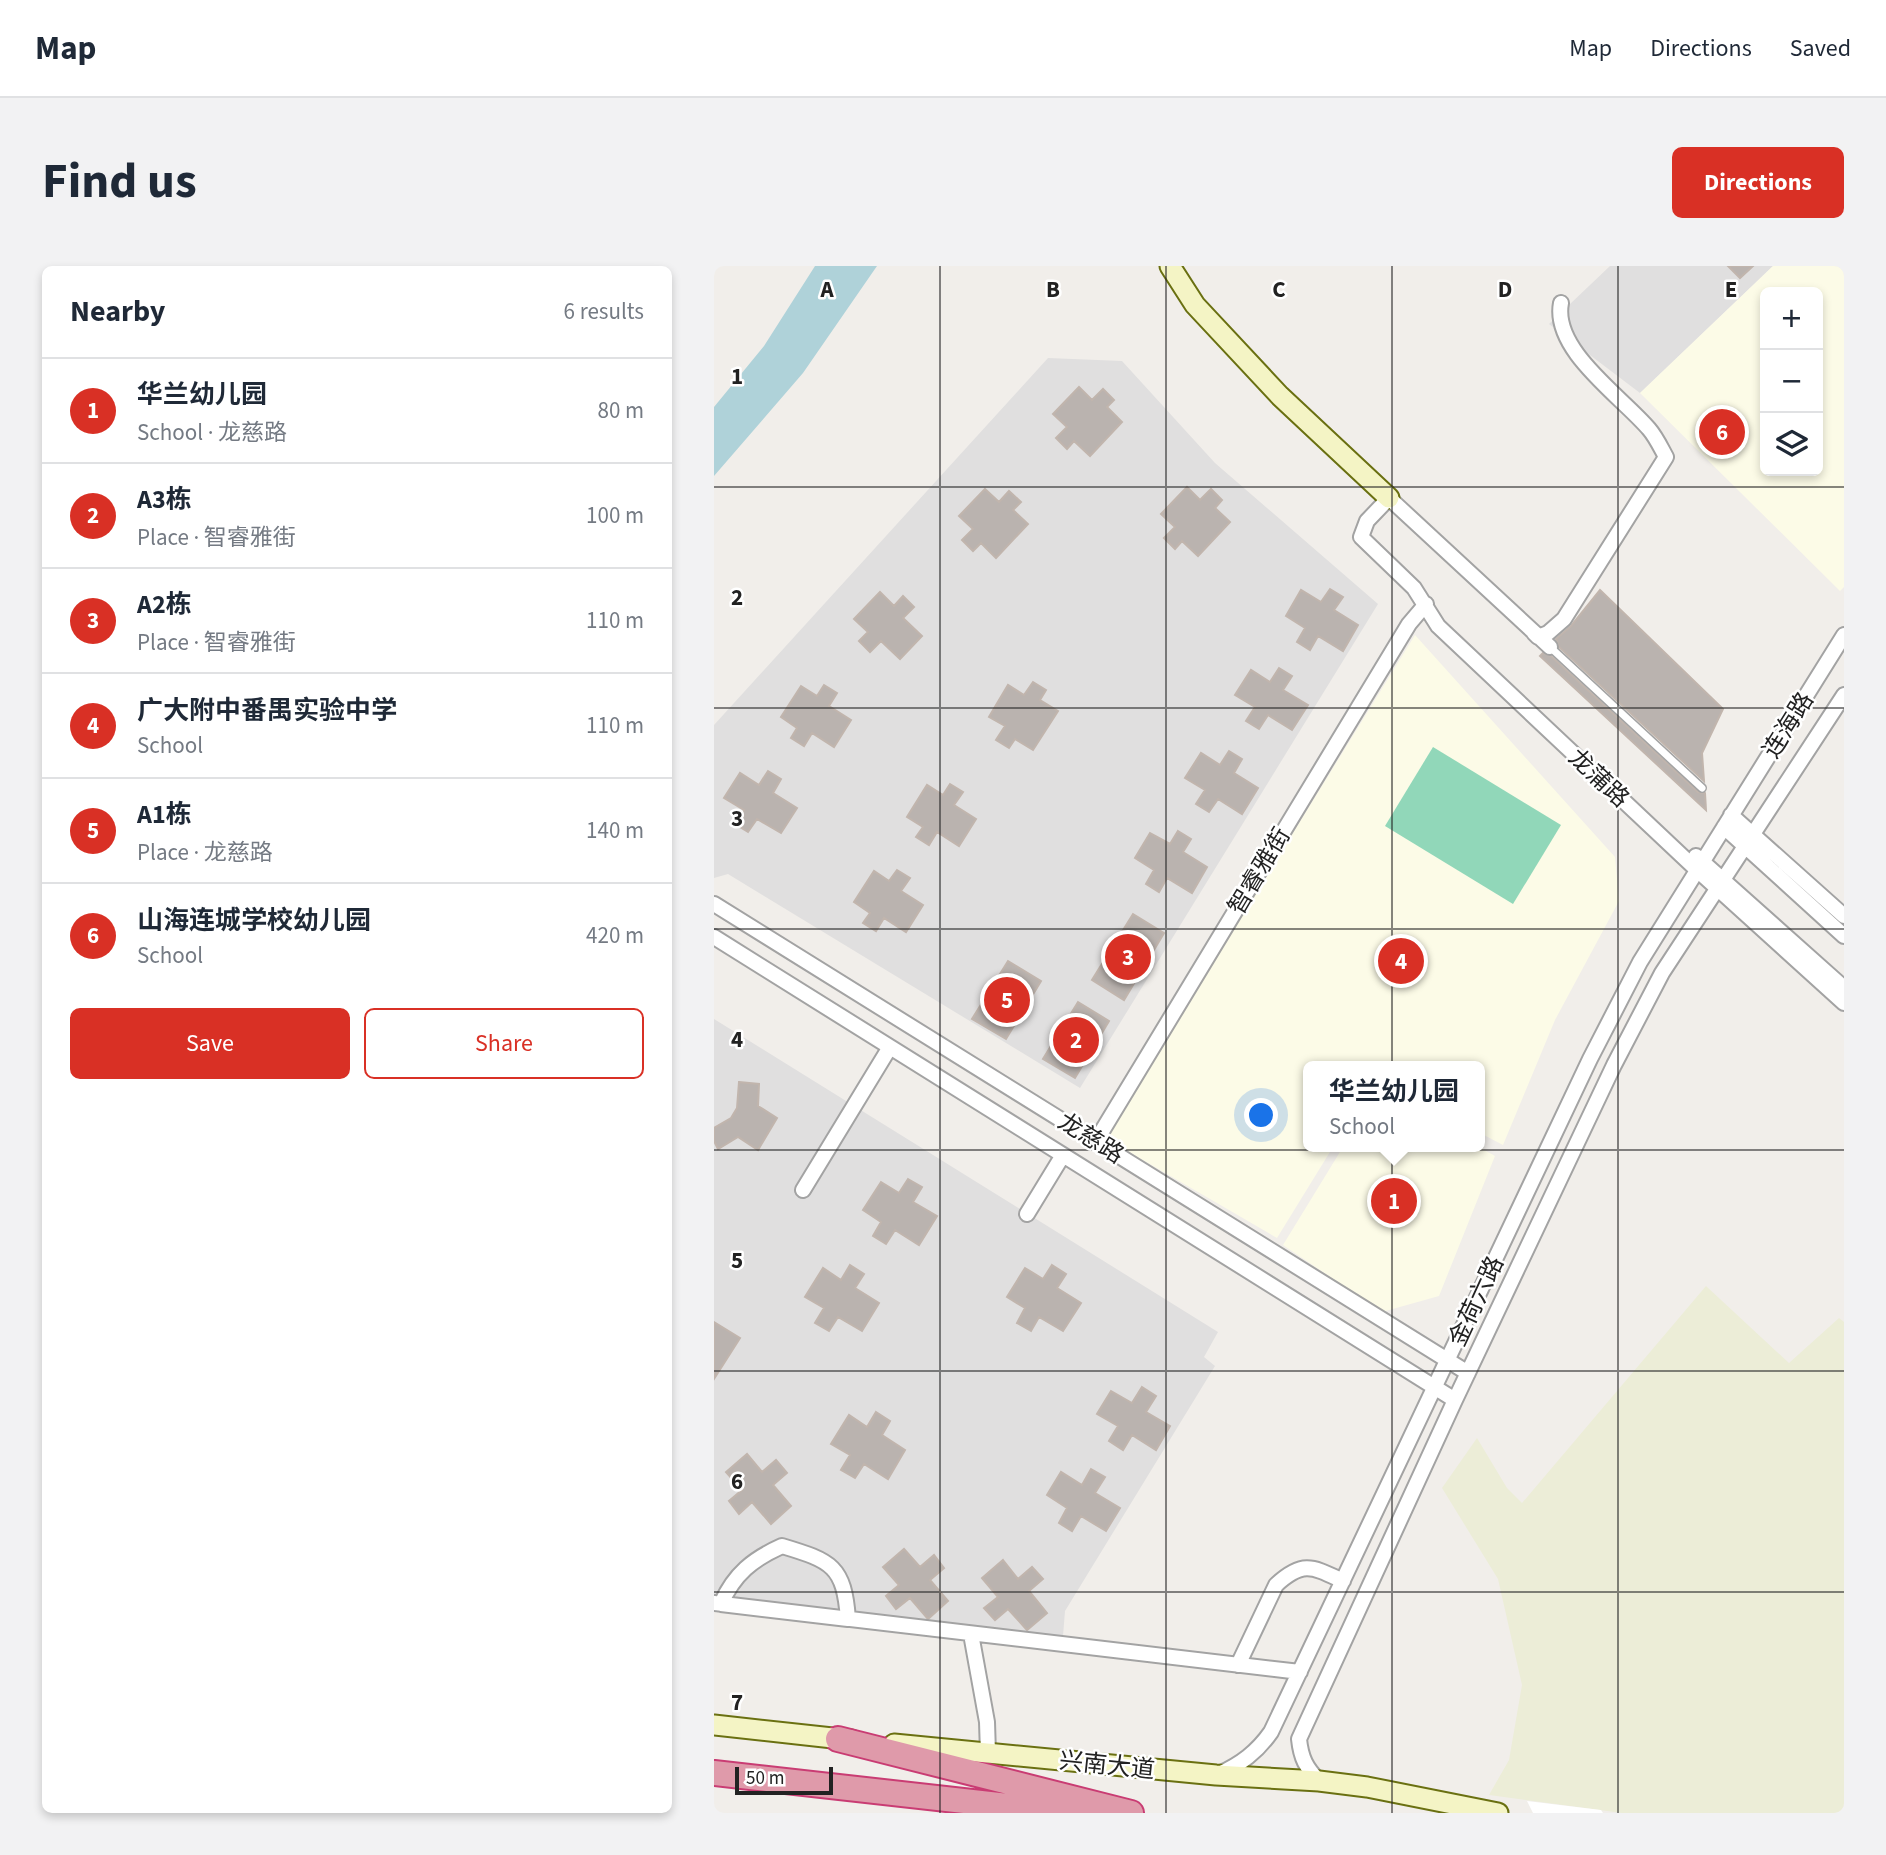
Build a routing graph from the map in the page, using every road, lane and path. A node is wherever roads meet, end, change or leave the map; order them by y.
1 (1170, 266) edge
2 (1562, 303) dead end
3 (1394, 504) junction
4 (1367, 537) junction
5 (1426, 604) junction
6 (1844, 635) edge
7 (1538, 637) junction
8 (1550, 647) joint
9 (1844, 695) edge
10 (1702, 788) dead end
11 (1728, 821) junction
12 (1749, 841) junction
13 (1699, 865) junction
14 (1721, 885) junction
15 (714, 904) edge
16 (1844, 916) edge
17 (1844, 936) edge
18 (714, 937) edge
19 (1844, 988) edge
20 (1844, 1003) edge
21 (890, 1047) junction
22 (1096, 1141) junction
23 (1063, 1155) junction
24 (803, 1190) dead end
25 (1027, 1214) dead end
26 (1448, 1361) junction
27 (1468, 1373) junction
28 (1435, 1389) junction
29 (1455, 1400) junction
30 (1343, 1581) junction
31 (718, 1604) edge
32 (848, 1619) junction
33 (971, 1634) junction
34 (1238, 1665) junction
35 (1300, 1672) junction
36 (714, 1725) edge
37 (838, 1739) junction
38 (988, 1753) junction
39 (714, 1773) edge
40 (1216, 1775) junction
41 (1319, 1781) junction
42 (1072, 1813) edge
43 (1131, 1813) edge
44 (1498, 1813) edge

1 - 3 main road
2 - 7 street
3 - 4 street
3 - 7 street
4 - 5 street, 龙蒲路
4 - 13 street, 龙蒲路
5 - 13 street, 龙蒲路
5 - 22 street, 智睿雅街
6 - 11 street, 连海路
7 - 8 street
8 - 10 lane
9 - 12 street, 连海路
11 - 12 street
11 - 13 street, 金荷六路
12 - 14 street, 金荷六路
12 - 16 street
12 - 17 street
13 - 14 street, 龙蒲路
13 - 26 street, 金荷六路
14 - 19 street, 龙蒲路
14 - 20 street, 龙蒲路
14 - 27 street, 金荷六路
15 - 22 street, 龙慈路
18 - 21 street, 龙慈路
21 - 23 street, 龙慈路
21 - 24 street
22 - 26 street, 龙慈路
23 - 25 street
23 - 28 street, 龙慈路
26 - 27 street, 龙慈路
26 - 28 street, 金荷六路
27 - 29 street, 金荷六路
28 - 29 street, 龙慈路
28 - 30 street, 金荷六路
29 - 41 street, 金荷六路
30 - 34 street
30 - 35 street, 金荷六路
31 - 32 street
31 - 32 street
32 - 33 street
33 - 34 street
33 - 38 street
34 - 35 street
35 - 40 street, 金荷六路
36 - 37 main road, 兴南大道
37 - 38 main road, 兴南大道
37 - 43 highway
38 - 40 main road, 兴南大道
39 - 42 highway
40 - 41 main road, 兴南大道
41 - 44 main road, 兴南大道

